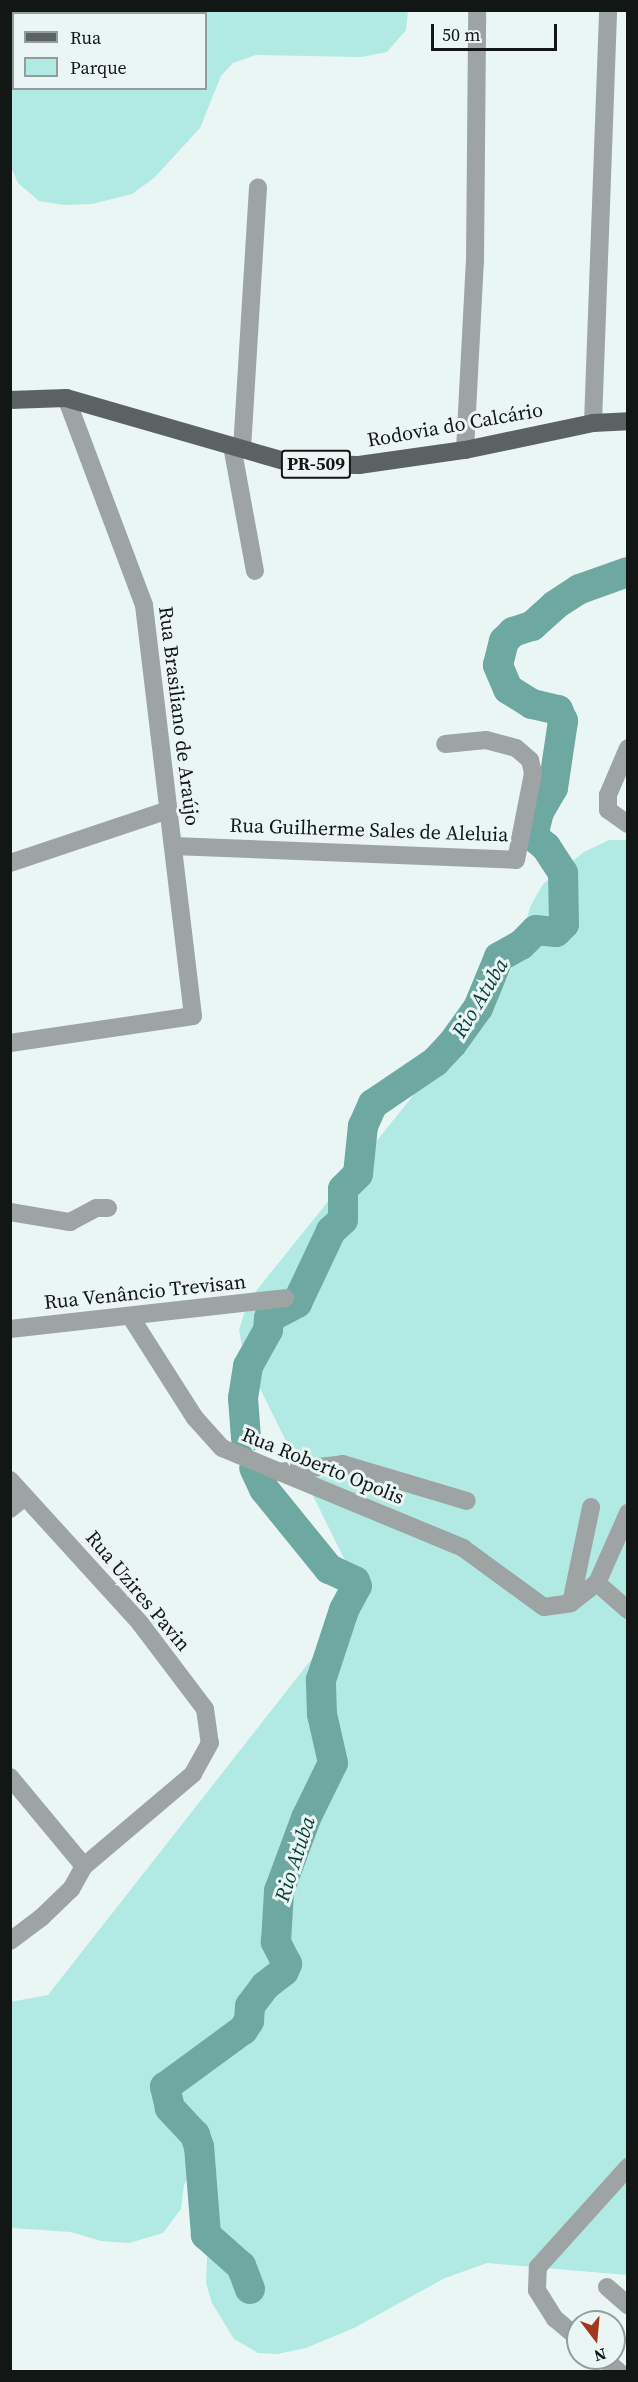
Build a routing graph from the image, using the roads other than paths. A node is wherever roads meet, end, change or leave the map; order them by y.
1 (477, 10) edge
2 (608, 10) edge
3 (258, 187) dead end
4 (66, 398) junction
5 (10, 400) edge
6 (627, 421) edge
7 (593, 423) junction
8 (237, 448) junction
9 (465, 450) junction
10 (255, 571) dead end
11 (445, 744) dead end
12 (627, 748) edge
13 (168, 810) junction
14 (627, 824) edge
15 (173, 846) junction
16 (10, 863) edge
17 (10, 1042) edge
18 (108, 1208) dead end
19 (10, 1212) edge
20 (285, 1298) dead end
21 (130, 1316) junction
22 (10, 1329) edge
23 (279, 1472) junction
24 (10, 1479) edge
25 (25, 1497) junction
26 (467, 1501) dead end
27 (591, 1507) dead end
28 (10, 1509) edge
29 (627, 1513) edge
30 (597, 1583) junction
31 (571, 1603) junction
32 (627, 1610) edge
33 (10, 1777) edge
34 (84, 1866) junction
35 (10, 1941) edge
36 (627, 2166) edge
37 (607, 2287) dead end
38 (627, 2305) edge
39 (566, 2328) edge

1 - 9 street
2 - 7 street
3 - 8 street
4 - 5 main road, Rodovia do Calcário / PR-509
4 - 8 main road, Rodovia do Calcário / PR-509
4 - 13 street, Rua Brasiliano de Araújo
6 - 7 main road, Rodovia do Calcário / PR-509
7 - 9 main road, Rodovia do Calcário / PR-509
8 - 9 main road, Rodovia do Calcário / PR-509
8 - 10 street
11 - 15 street, Rua Guilherme Sales de Aleluia
12 - 14 street
13 - 15 street, Rua Brasiliano de Araújo
13 - 16 street
15 - 17 street, Rua Brasiliano de Araújo
18 - 19 street
20 - 21 street, Rua Venâncio Trevisan
21 - 22 street, Rua Venâncio Trevisan
21 - 23 street, Rua Roberto Opolis
23 - 26 street
23 - 31 street, Rua Roberto Opolis
24 - 25 street, Rua Uzires Pavin
25 - 28 street
25 - 34 street, Rua Uzires Pavin
27 - 31 street
29 - 30 street
30 - 31 street
30 - 32 street
33 - 34 street
34 - 35 street
36 - 39 street
37 - 38 street

